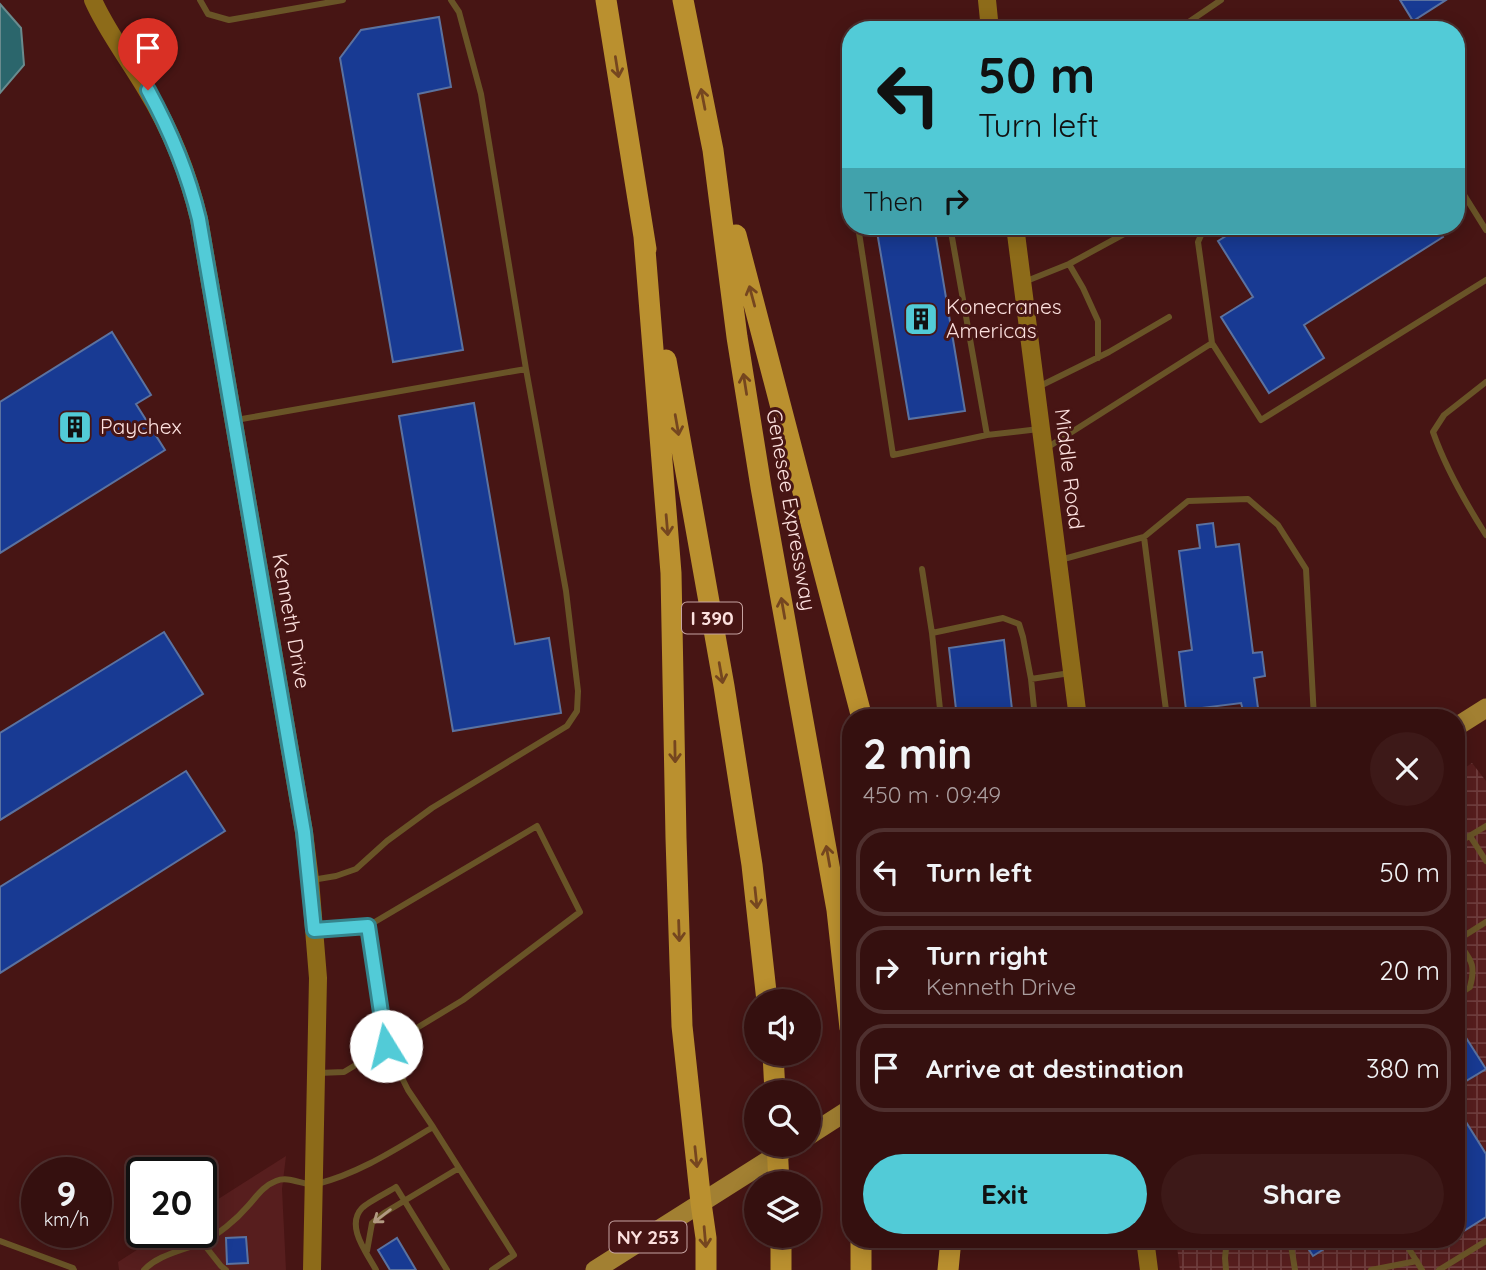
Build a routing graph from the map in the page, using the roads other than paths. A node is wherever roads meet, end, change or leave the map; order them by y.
1 (200, 0) edge
2 (343, 0) edge
3 (451, 0) edge
4 (606, 0) edge
5 (683, 0) edge
6 (987, 0) edge
7 (1221, 0) edge
8 (92, 2) edge
9 (989, 21) edge
10 (1190, 21) edge
11 (713, 150) junction
12 (1465, 196) edge
13 (1486, 230) edge
14 (859, 235) edge
15 (952, 235) edge
16 (1016, 235) edge
17 (1122, 235) edge
18 (1201, 235) edge
19 (644, 237) junction
20 (1069, 264) junction
21 (1486, 279) edge
22 (1022, 283) junction
23 (1169, 317) dead end
24 (1212, 343) junction
25 (1098, 358) junction
26 (526, 369) junction
27 (1486, 382) edge
28 (1036, 388) junction
29 (234, 420) junction
30 (1041, 429) junction
31 (987, 435) junction
32 (1044, 450) junction
33 (1486, 535) edge
34 (1144, 537) junction
35 (1058, 561) junction
36 (922, 569) dead end
37 (932, 633) junction
38 (1072, 673) junction
39 (1031, 678) junction
40 (1486, 708) edge
41 (860, 709) edge
42 (940, 709) dead end
43 (1034, 709) edge
44 (1077, 709) edge
45 (1166, 709) edge
46 (1314, 709) edge
47 (1465, 721) edge
48 (1486, 826) edge
49 (1470, 836) junction
50 (1465, 839) edge
51 (1486, 861) edge
52 (310, 880) junction
53 (1486, 922) edge
54 (368, 926) junction
55 (314, 930) junction
56 (1465, 935) edge
57 (842, 953) edge
58 (1465, 953) edge
59 (766, 989) edge
60 (1465, 990) edge
61 (386, 1046) junction
62 (316, 1073) junction
63 (842, 1114) edge
64 (433, 1127) junction
65 (821, 1128) edge
66 (774, 1157) edge
67 (459, 1168) junction
68 (314, 1185) junction
69 (405, 1201) junction
70 (701, 1203) junction
71 (217, 1232) edge
72 (0, 1241) edge
73 (1486, 1241) edge
74 (186, 1248) edge
75 (207, 1248) edge
76 (781, 1248) edge
77 (861, 1248) edge
78 (950, 1248) edge
79 (1146, 1248) edge
80 (1226, 1248) edge
81 (1291, 1248) edge
82 (1409, 1248) edge
83 (367, 1252) junction
84 (1417, 1261) junction
85 (74, 1270) edge
86 (144, 1270) edge
87 (226, 1270) edge
88 (312, 1270) edge
89 (376, 1270) edge
90 (447, 1270) edge
91 (492, 1270) edge
92 (595, 1270) edge
93 (706, 1270) edge
94 (781, 1270) edge
95 (861, 1270) edge
96 (948, 1270) edge
97 (1149, 1270) edge
98 (1226, 1270) edge
99 (1295, 1270) edge
100 (1371, 1270) edge
101 (1422, 1270) edge
102 (1439, 1270) edge

1 - 2 lane
3 - 26 lane
4 -> 19 highway, I 390
11 -> 5 highway, Genesee Expressway
6 - 9 street
7 - 10 lane
8 - 29 street, Kenneth Drive
41 -> 11 highway
57 -> 11 highway, Genesee Expressway
12 - 13 lane
14 - 31 lane
15 - 31 lane
16 - 22 street, Middle Road
17 - 20 lane
18 - 24 lane
19 -> 59 highway, I 390
19 -> 70 highway
20 - 22 lane
20 - 25 lane
21 - 24 lane
22 - 28 street, Middle Road
23 - 25 lane
24 - 32 lane
25 - 28 lane
26 - 29 lane
26 - 52 lane
27 - 33 lane
28 - 30 street, Middle Road
29 - 52 street, Kenneth Drive
30 - 31 lane
30 - 32 street, Middle Road
32 - 35 street, Middle Road
34 - 35 lane
34 - 45 lane
34 - 46 lane
35 - 38 street, Middle Road
36 - 37 lane
37 - 39 lane
37 - 42 lane
38 - 39 lane
38 - 44 street, Middle Road
39 - 43 lane
40 - 47 main road
48 - 49 lane
49 - 50 lane
49 - 51 lane
52 - 55 street, Kenneth Drive
53 - 56 lane
54 - 55 lane
54 - 61 lane
54 - 61 lane
55 - 62 street, Kenneth Drive
58 - 60 lane
61 - 62 lane
61 - 64 lane
62 - 68 street, Kenneth Drive
63 - 65 main road
64 - 67 lane
64 - 68 lane
66 - 70 main road, NY 253
67 - 69 lane
67 - 91 lane
68 - 71 lane
68 - 88 street, Kenneth Drive
69 -> 83 lane
69 - 83 lane
69 - 90 lane
70 - 92 main road, NY 253
70 -> 93 highway
72 - 85 lane
73 - 102 lane
74 - 86 lane
75 - 87 lane
76 - 94 highway
77 - 95 highway
78 - 96 highway
79 - 97 street
80 - 98 lane
81 - 99 lane
82 - 84 lane
83 - 89 lane
84 - 100 lane
84 - 101 lane

